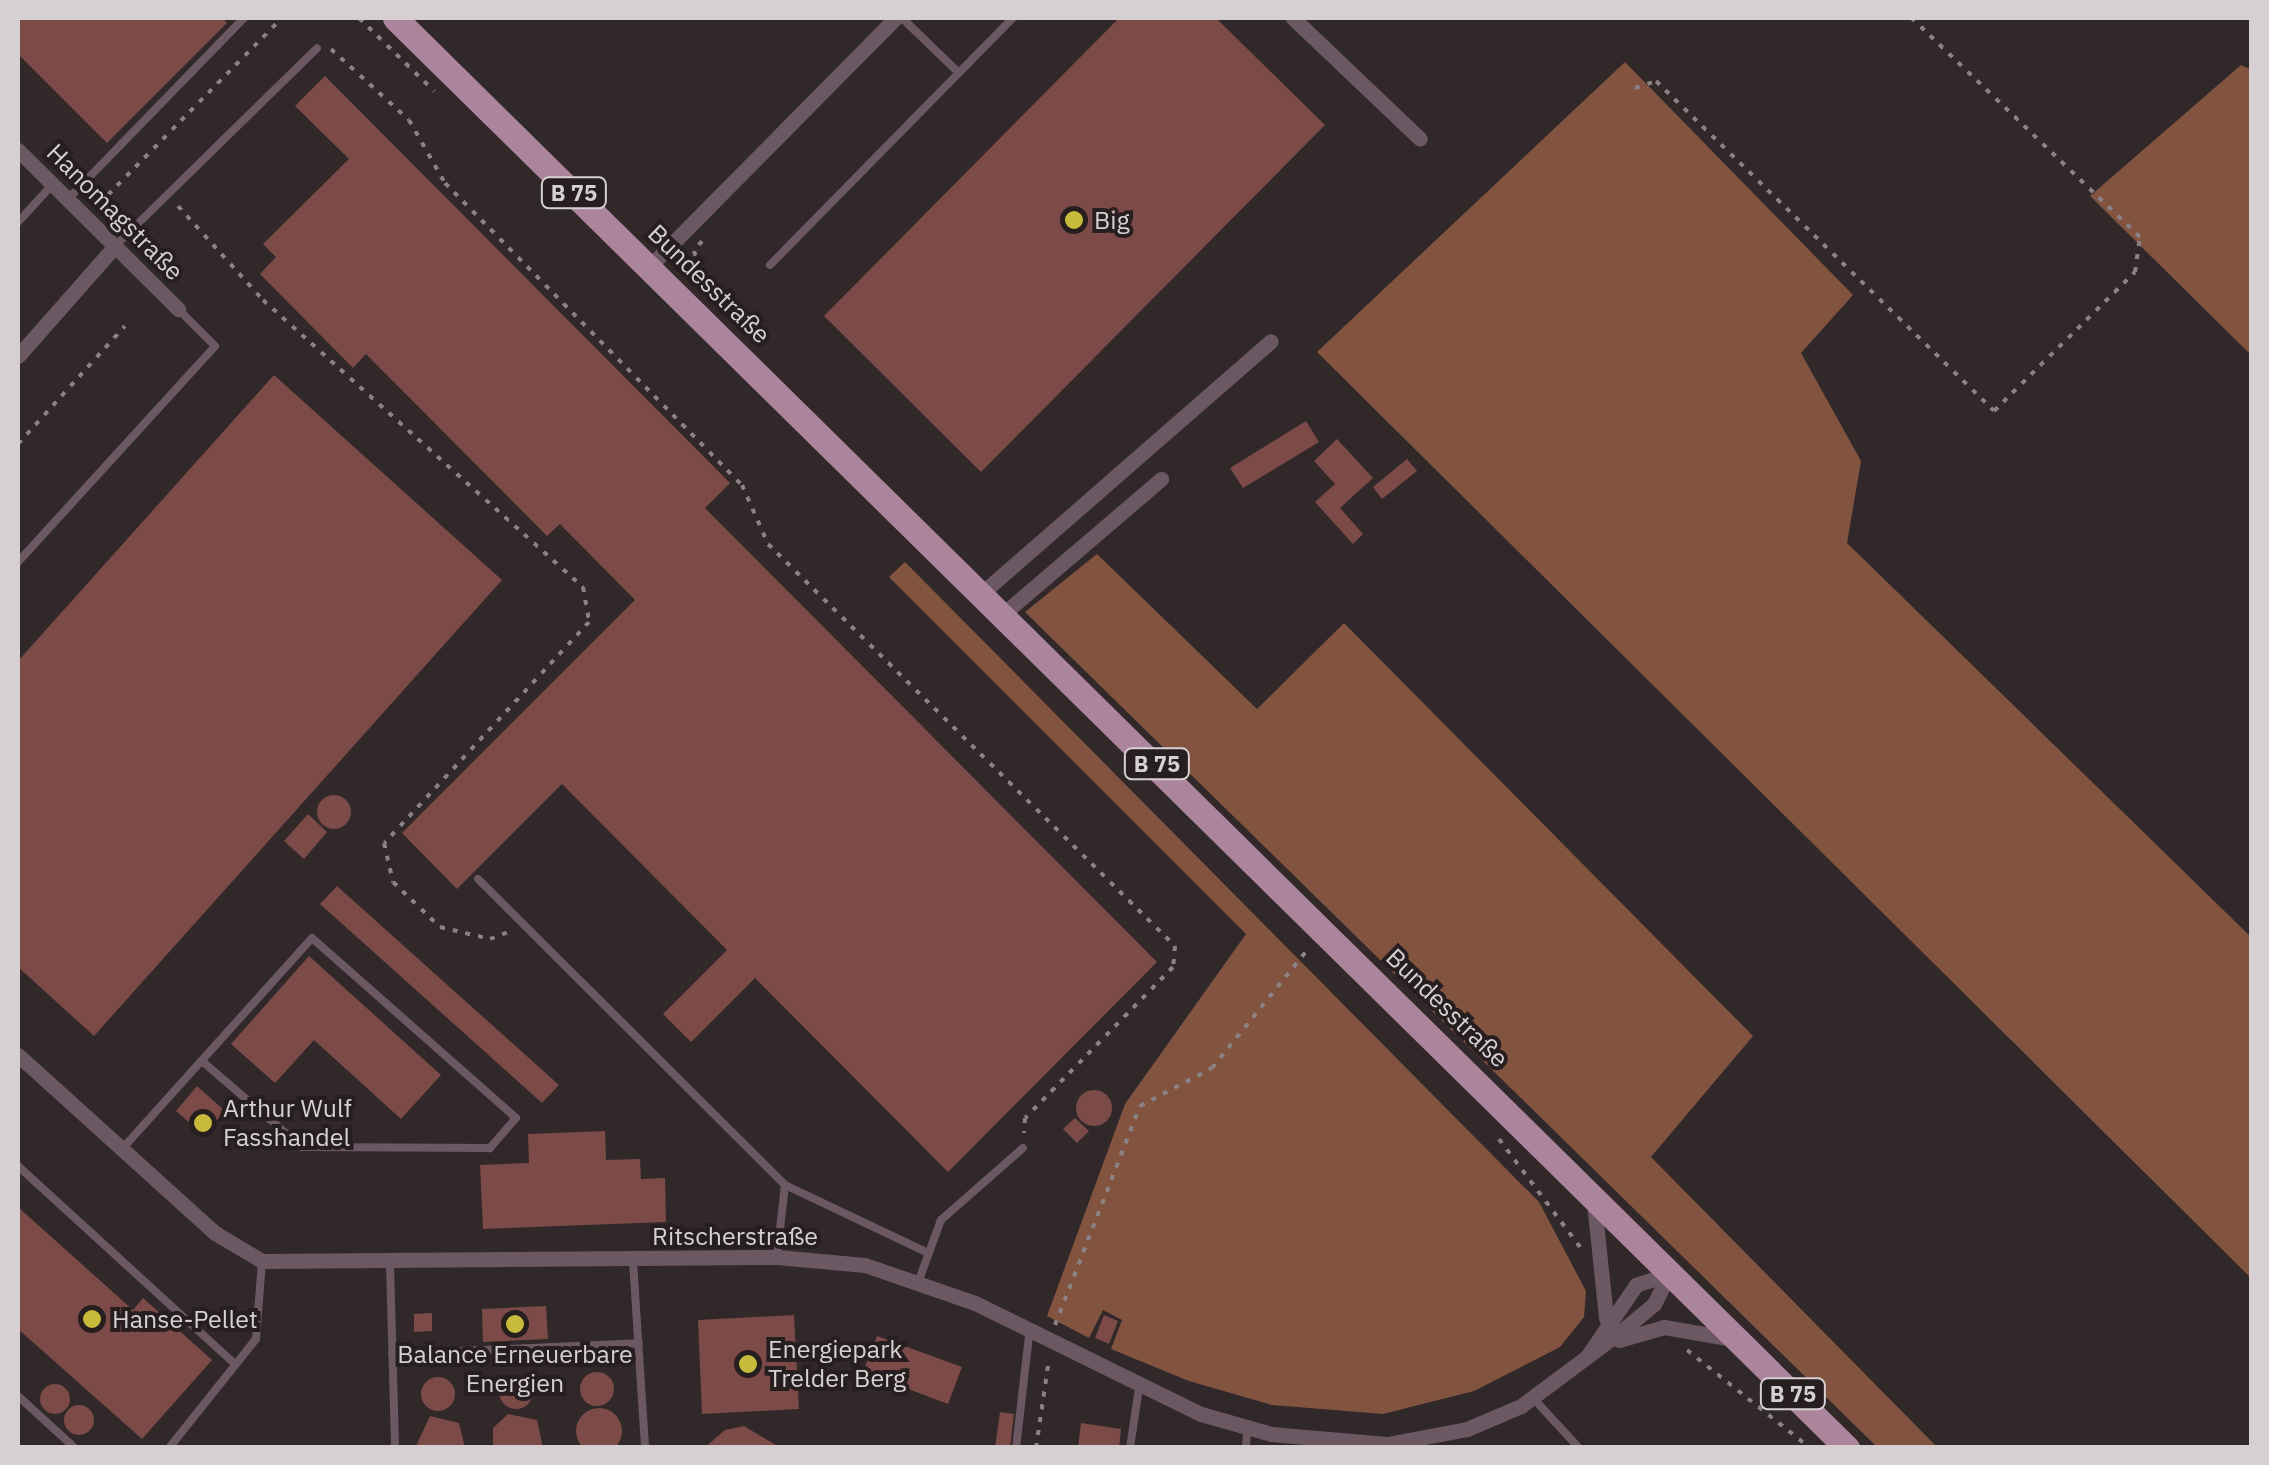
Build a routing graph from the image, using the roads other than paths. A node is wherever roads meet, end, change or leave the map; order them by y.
1 (244, 18) edge
2 (394, 18) edge
3 (899, 18) edge
4 (1013, 18) edge
5 (1293, 18) edge
6 (317, 48) road end
7 (959, 73) junction
8 (1420, 140) dead end
9 (18, 150) edge
10 (52, 185) junction
11 (67, 200) junction
12 (18, 222) edge
13 (114, 247) junction
14 (770, 265) dead end
15 (649, 267) junction
16 (178, 309) joint
17 (1271, 340) dead end
18 (18, 356) edge
19 (1161, 479) dead end
20 (18, 562) edge
21 (982, 593) junction
22 (1003, 614) junction
23 (478, 880) dead end
24 (18, 1055) edge
25 (202, 1061) junction
26 (1023, 1148) road end
27 (122, 1149) junction
28 (18, 1166) edge
29 (785, 1186) junction
30 (1593, 1197) junction
31 (926, 1252) junction
32 (777, 1257) junction
33 (633, 1260) junction
34 (262, 1261) junction
35 (390, 1264) junction
36 (1670, 1274) junction
37 (919, 1280) junction
38 (1606, 1318) junction
39 (1030, 1335) junction
40 (1738, 1341) junction
41 (638, 1343) junction
42 (392, 1354) junction
43 (1588, 1355) junction
44 (234, 1363) junction
45 (1139, 1388) junction
46 (18, 1396) edge
47 (1533, 1398) junction
48 (1248, 1427) junction
49 (1331, 1444) edge
50 (1410, 1445) edge
51 (75, 1448) edge
52 (170, 1448) edge
53 (395, 1448) edge
54 (645, 1448) edge
55 (1016, 1448) edge
56 (1130, 1448) edge
57 (1246, 1448) edge
58 (1579, 1448) edge
59 (1847, 1448) edge

1 - 11 lane
2 - 15 main road, Bundesstraße / B 75
3 - 7 lane
3 - 15 street
4 - 7 lane
5 - 8 street
6 - 13 lane
7 - 14 lane
9 - 10 street, Hanomagstraße
10 - 11 street, Hanomagstraße
10 - 12 lane
11 - 13 street, Hanomagstraße
13 - 16 street, Hanomagstraße
13 - 18 street
15 - 21 main road, Bundesstraße / B 75
16 - 20 lane
17 - 21 street
19 - 22 street
21 - 22 main road, Bundesstraße / B 75
22 - 30 main road, Bundesstraße / B 75
23 - 29 lane
24 - 27 street, Ritscherstraße
25 - 25 lane
25 - 27 lane
26 - 31 lane
27 - 34 street, Ritscherstraße
28 - 44 lane
29 - 31 lane
29 - 32 lane
30 - 36 main road, Bundesstraße / B 75
30 - 38 street
31 - 37 lane
32 - 33 street, Ritscherstraße
32 - 37 street, Ritscherstraße
33 - 35 street, Ritscherstraße
33 - 41 lane
34 - 35 street, Ritscherstraße
34 - 44 lane
35 - 42 lane
36 - 38 street, Ritscherstraße
36 - 40 main road, Bundesstraße / B 75
36 - 43 street, Ritscherstraße
37 - 39 street, Ritscherstraße
38 - 43 street, Ritscherstraße
39 - 45 street, Ritscherstraße
39 - 55 lane
40 - 43 street, Ritscherstraße
40 - 59 main road, Bundesstraße / B 75
41 - 42 lane
41 - 54 lane
42 - 53 lane
43 - 47 street, Ritscherstraße
44 - 52 lane
45 - 48 street, Ritscherstraße
45 - 56 lane
46 - 51 lane
47 - 50 street, Ritscherstraße
47 - 58 lane
48 - 49 street, Ritscherstraße
48 - 57 lane
49 - 50 street, Ritscherstraße

